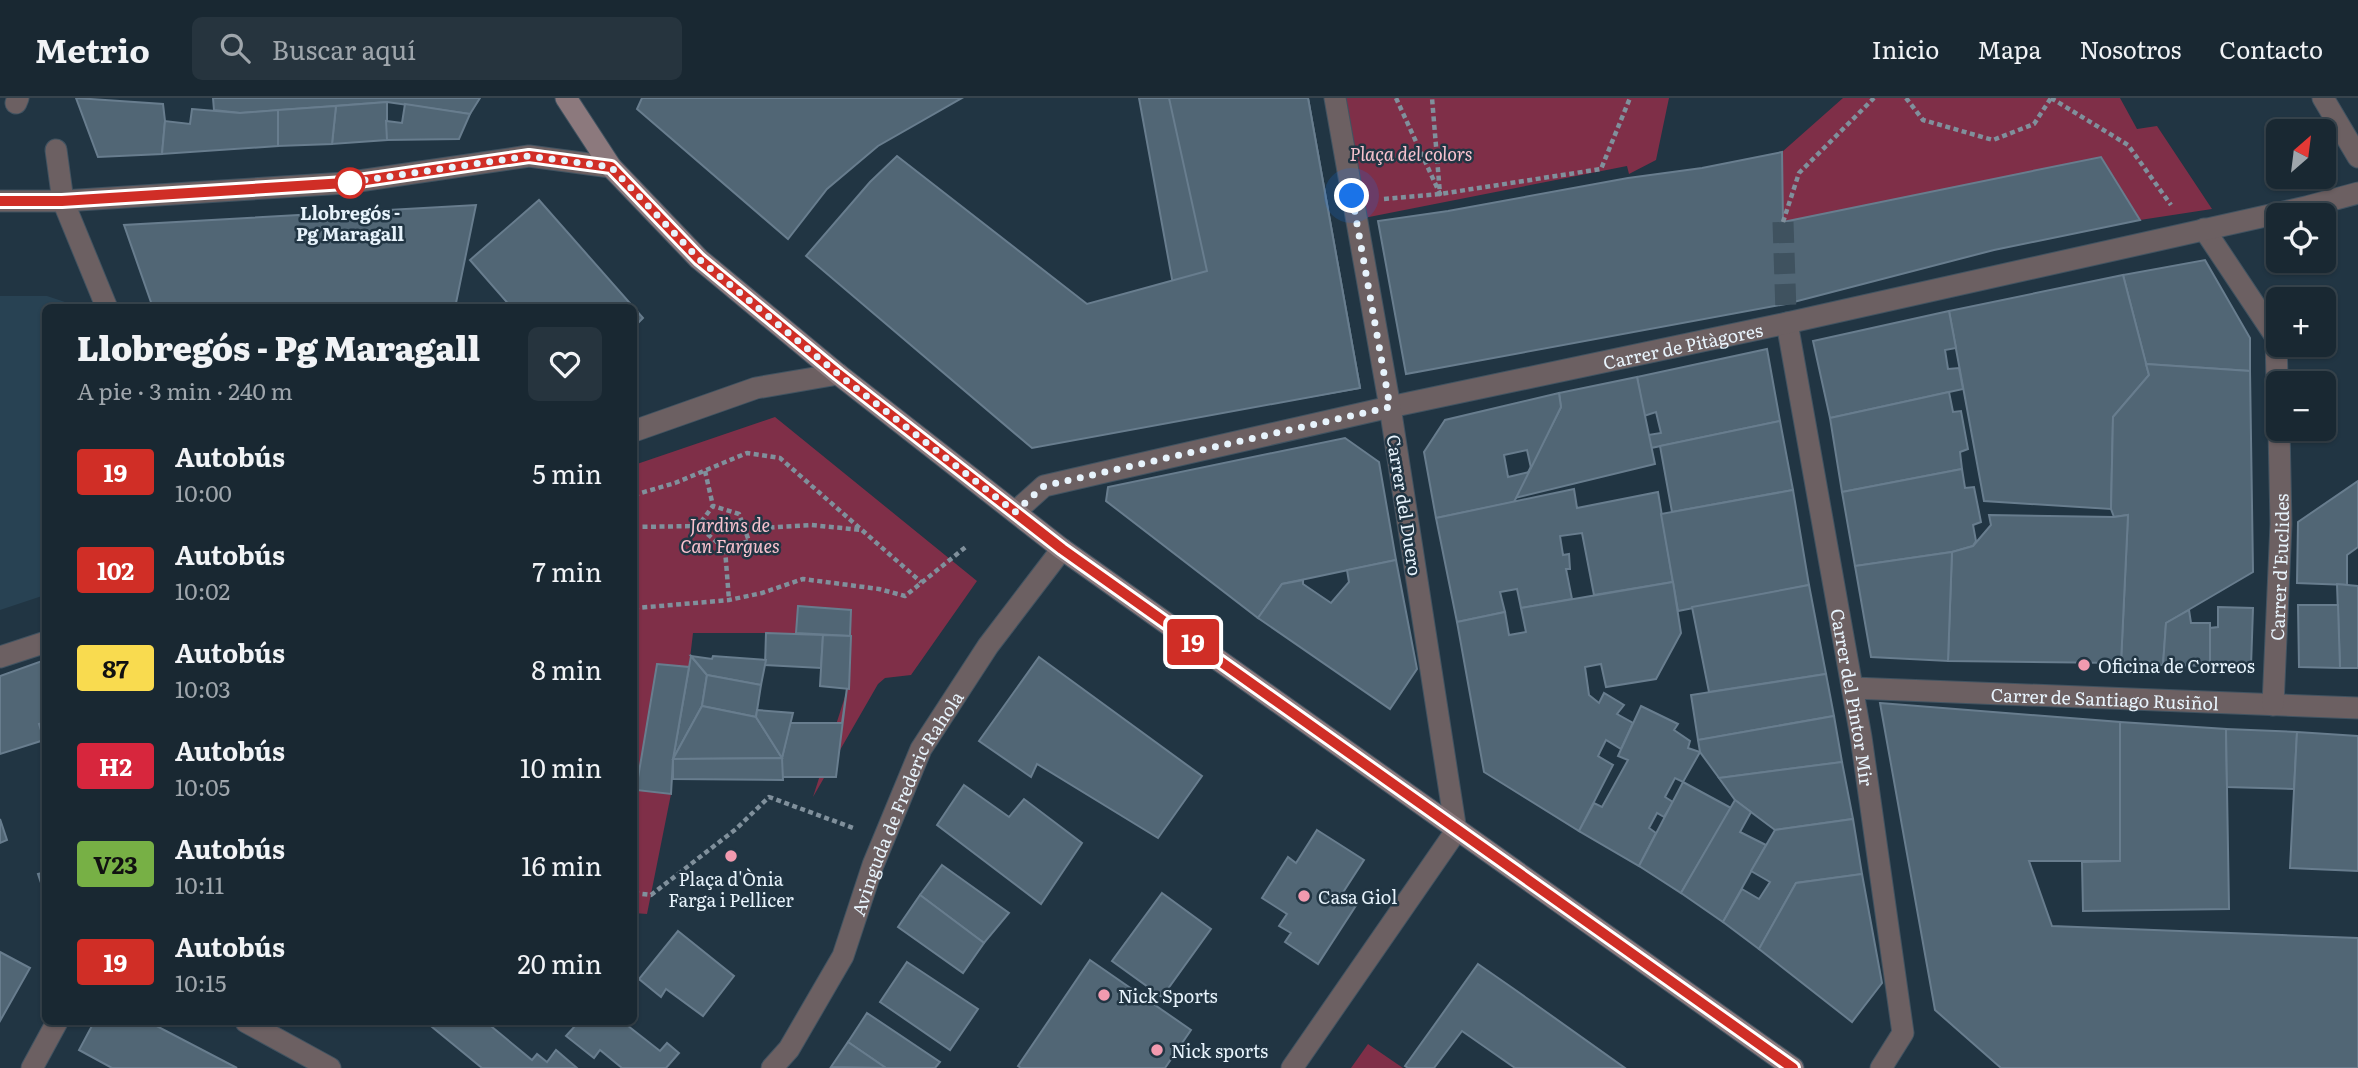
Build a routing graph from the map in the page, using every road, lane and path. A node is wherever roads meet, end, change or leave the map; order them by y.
1 (566, 98) edge
2 (1335, 98) edge
3 (1396, 98) edge
4 (1432, 98) edge
5 (1630, 98) edge
6 (1874, 98) edge
7 (1906, 98) edge
8 (2051, 98) edge
9 (2323, 98) edge
10 (57, 150) dead end
11 (2358, 156) edge
12 (611, 167) junction
13 (2358, 193) edge
14 (1440, 194) junction
15 (1376, 200) dead end
16 (0, 201) edge
17 (62, 201) junction
18 (2178, 214) dead end
19 (1783, 222) tunnel mouth
20 (2204, 229) junction
21 (105, 304) edge
22 (1787, 324) junction
23 (2277, 371) edge
24 (838, 374) junction
25 (1390, 407) junction
26 (637, 430) edge
27 (2279, 441) edge
28 (705, 471) junction
29 (637, 494) edge
30 (713, 506) junction
31 (1015, 512) junction
32 (698, 526) junction
33 (637, 527) edge
34 (744, 529) junction
35 (862, 530) junction
36 (967, 546) dead end
37 (725, 549) junction
38 (1062, 549) junction
39 (922, 582) junction
40 (729, 600) junction
41 (637, 608) edge
42 (42, 643) edge
43 (0, 657) edge
44 (1853, 688) junction
45 (2273, 705) junction
46 (2358, 708) edge
47 (857, 829) dead end
48 (1456, 831) junction
49 (637, 893) edge
50 (55, 1025) edge
51 (251, 1025) edge
52 (32, 1068) edge
53 (330, 1068) edge
54 (772, 1068) edge
55 (1292, 1068) edge
56 (1793, 1068) edge
57 (1881, 1068) edge

1 - 12 street
2 - 25 street, Carrer del Duero
3 - 14 path
4 - 14 path
5 - 14 path
6 - 19 path
7 - 8 path
8 - 18 path
9 - 11 street
10 - 17 street
12 - 17 street
12 - 24 street
13 - 20 street, Carrer de Pitàgores
14 - 15 path
16 - 17 street
17 - 21 street
20 - 22 street, Carrer de Pitàgores
20 - 23 street
22 - 25 street, Carrer de Pitàgores
22 - 44 street, Carrer del Pintor Mir
24 - 26 street
24 - 31 street
25 - 31 street, Carrer de Pitàgores
25 - 48 street, Carrer del Duero
27 - 45 street, Carrer d'Euclides
28 - 29 path
28 - 30 path
28 - 35 path
30 - 32 path
30 - 34 path
31 - 38 street
32 - 33 path
32 - 37 path
34 - 35 path
34 - 37 path
35 - 39 path
36 - 39 path
37 - 40 path
38 - 48 street
38 - 54 street, Avinguda de Frederic Rahola
39 - 40 path
40 - 41 path
42 - 43 street
44 - 45 street, Carrer de Santiago Rusiñol
44 - 57 street, Carrer del Pintor Mir
45 - 46 street, Carrer de Santiago Rusiñol
47 - 49 path
48 - 55 street
48 - 56 street
50 - 52 street
51 - 53 street

